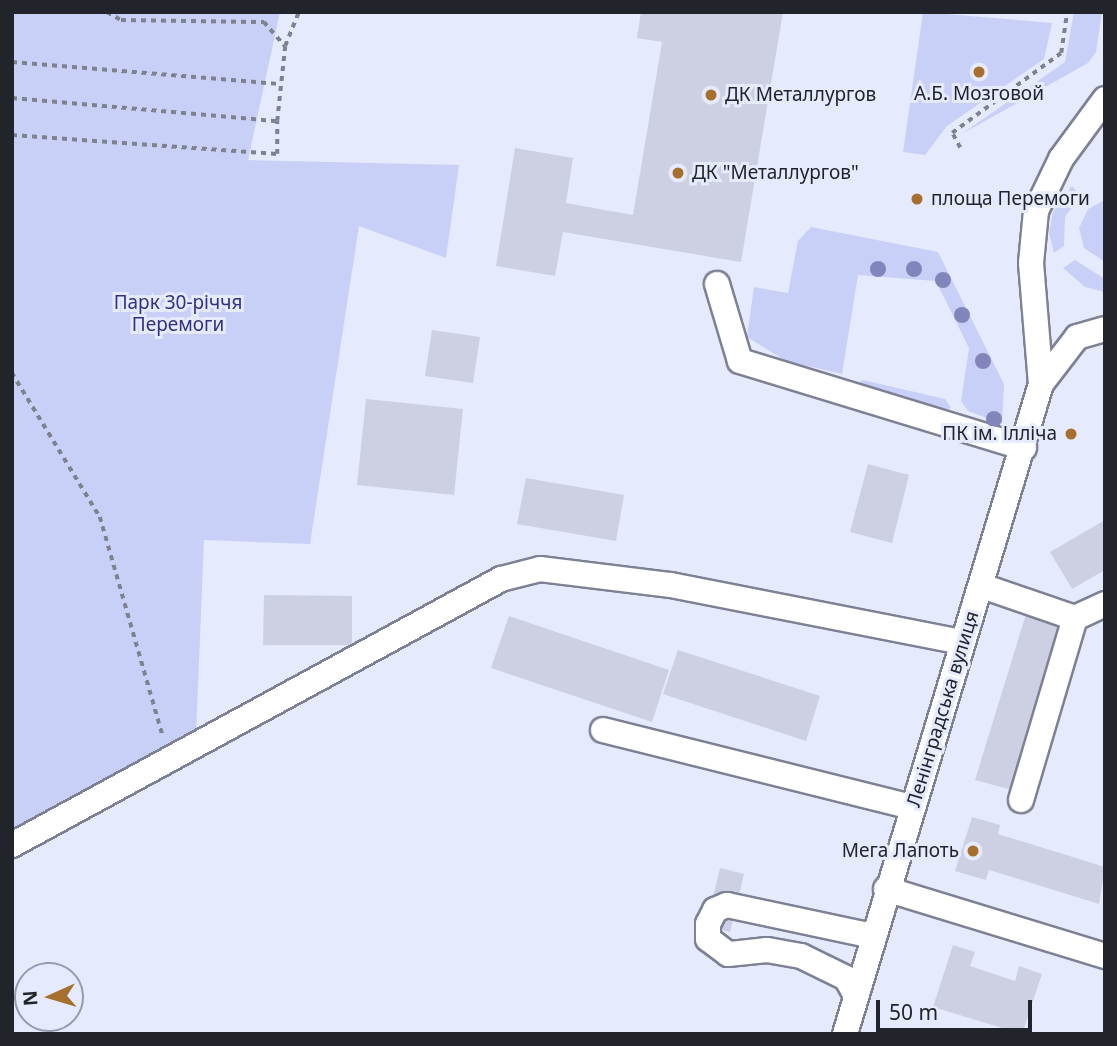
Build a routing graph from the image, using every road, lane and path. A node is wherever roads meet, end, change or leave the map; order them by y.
1 (107, 12) edge
2 (299, 12) edge
3 (1067, 12) edge
4 (285, 46) junction
5 (12, 62) edge
6 (281, 84) junction
7 (12, 98) edge
8 (1105, 99) edge
9 (276, 121) junction
10 (12, 135) edge
11 (960, 148) dead end
12 (717, 284) dead end
13 (1105, 329) edge
14 (12, 373) edge
15 (1041, 384) junction
16 (1024, 448) junction
17 (982, 586) junction
18 (1105, 604) edge
19 (1075, 618) junction
20 (962, 642) junction
21 (603, 730) dead end
22 (170, 760) junction
23 (1021, 800) dead end
24 (912, 807) junction
25 (12, 845) edge
26 (886, 889) junction
27 (873, 936) junction
28 (1105, 956) edge
29 (855, 994) junction
30 (845, 1034) edge

1 - 4 path
2 - 4 path
3 - 11 path
4 - 6 path
5 - 6 path
6 - 9 path
7 - 9 path
8 - 15 street
9 - 10 path
12 - 16 street
13 - 15 street
14 - 22 path
15 - 16 street, Ленінградська вулиця
16 - 17 street, Ленінградська вулиця
17 - 19 street
17 - 20 street, Ленінградська вулиця
18 - 19 street
19 - 23 street
20 - 22 street
20 - 24 street, Ленінградська вулиця
21 - 24 street
22 - 25 street
24 - 26 street, Ленінградська вулиця
26 - 27 street, Ленінградська вулиця
26 - 28 street
27 - 29 street, Ленінградська вулиця
27 - 29 street
29 - 30 street, Ленінградська вулиця

